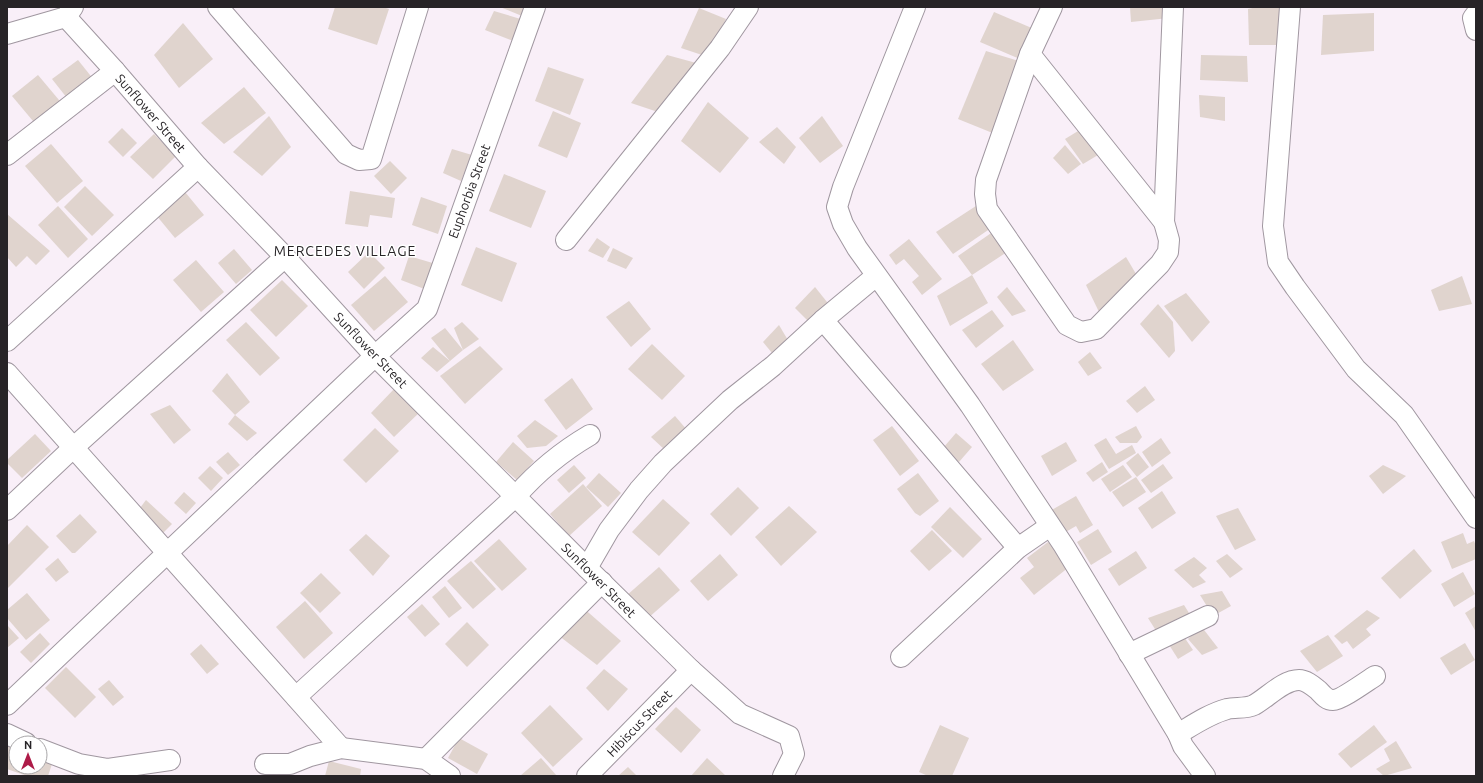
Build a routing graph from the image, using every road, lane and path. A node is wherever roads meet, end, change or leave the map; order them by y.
1 (418, 7) edge
2 (535, 7) edge
3 (748, 7) edge
4 (914, 7) edge
5 (1052, 7) edge
6 (1173, 7) edge
7 (1290, 7) edge
8 (229, 11) edge
9 (70, 12) edge
10 (1476, 14) edge
11 (1476, 30) edge
12 (7, 34) edge
13 (1030, 54) junction
14 (115, 71) junction
15 (7, 156) edge
16 (198, 167) junction
17 (1164, 222) junction
18 (566, 240) dead end
19 (285, 257) junction
20 (876, 276) junction
21 (823, 320) junction
22 (7, 341) edge
23 (375, 356) junction
24 (7, 373) edge
25 (590, 435) dead end
26 (74, 447) junction
27 (516, 496) junction
28 (7, 510) edge
29 (1476, 518) edge
30 (1050, 526) junction
31 (1018, 548) junction
32 (167, 552) junction
33 (587, 568) junction
34 (602, 582) junction
35 (1208, 616) dead end
36 (1129, 654) junction
37 (901, 657) dead end
38 (691, 670) junction
39 (1375, 676) dead end
40 (296, 697) junction
41 (7, 705) edge
42 (1178, 734) junction
43 (341, 748) junction
44 (48, 752) edge
45 (426, 759) junction
46 (170, 760) dead end
47 (265, 764) dead end
48 (450, 776) edge
49 (587, 776) edge
50 (783, 776) edge
51 (1205, 776) edge

1 - 8 street
2 - 23 street, Euphorbia Street
3 - 18 street
4 - 20 street
5 - 13 street
6 - 17 street
7 - 29 street
9 - 12 street
9 - 14 street, Sunflower Street
10 - 11 street
13 - 17 street
13 - 17 street
14 - 15 street
14 - 16 street, Sunflower Street
16 - 19 street, Sunflower Street
16 - 22 street
19 - 23 street, Sunflower Street
19 - 26 street
20 - 21 street
20 - 30 street
21 - 31 street
21 - 33 street
23 - 27 street, Sunflower Street
23 - 32 street, Euphorbia Street
24 - 26 street
25 - 27 street
26 - 28 street
26 - 32 street
27 - 33 street, Sunflower Street
27 - 40 street
30 - 31 street
30 - 36 street
31 - 37 street
32 - 40 street
32 - 41 street, Euphorbia Street
33 - 34 street, Sunflower Street
34 - 38 street, Sunflower Street
34 - 45 street
35 - 36 street
36 - 42 street
38 - 49 street, Hibiscus Street
38 - 50 street, Sunflower Street
39 - 42 street
40 - 43 street
42 - 51 street
43 - 45 street
43 - 47 street
44 - 46 street
45 - 48 street

